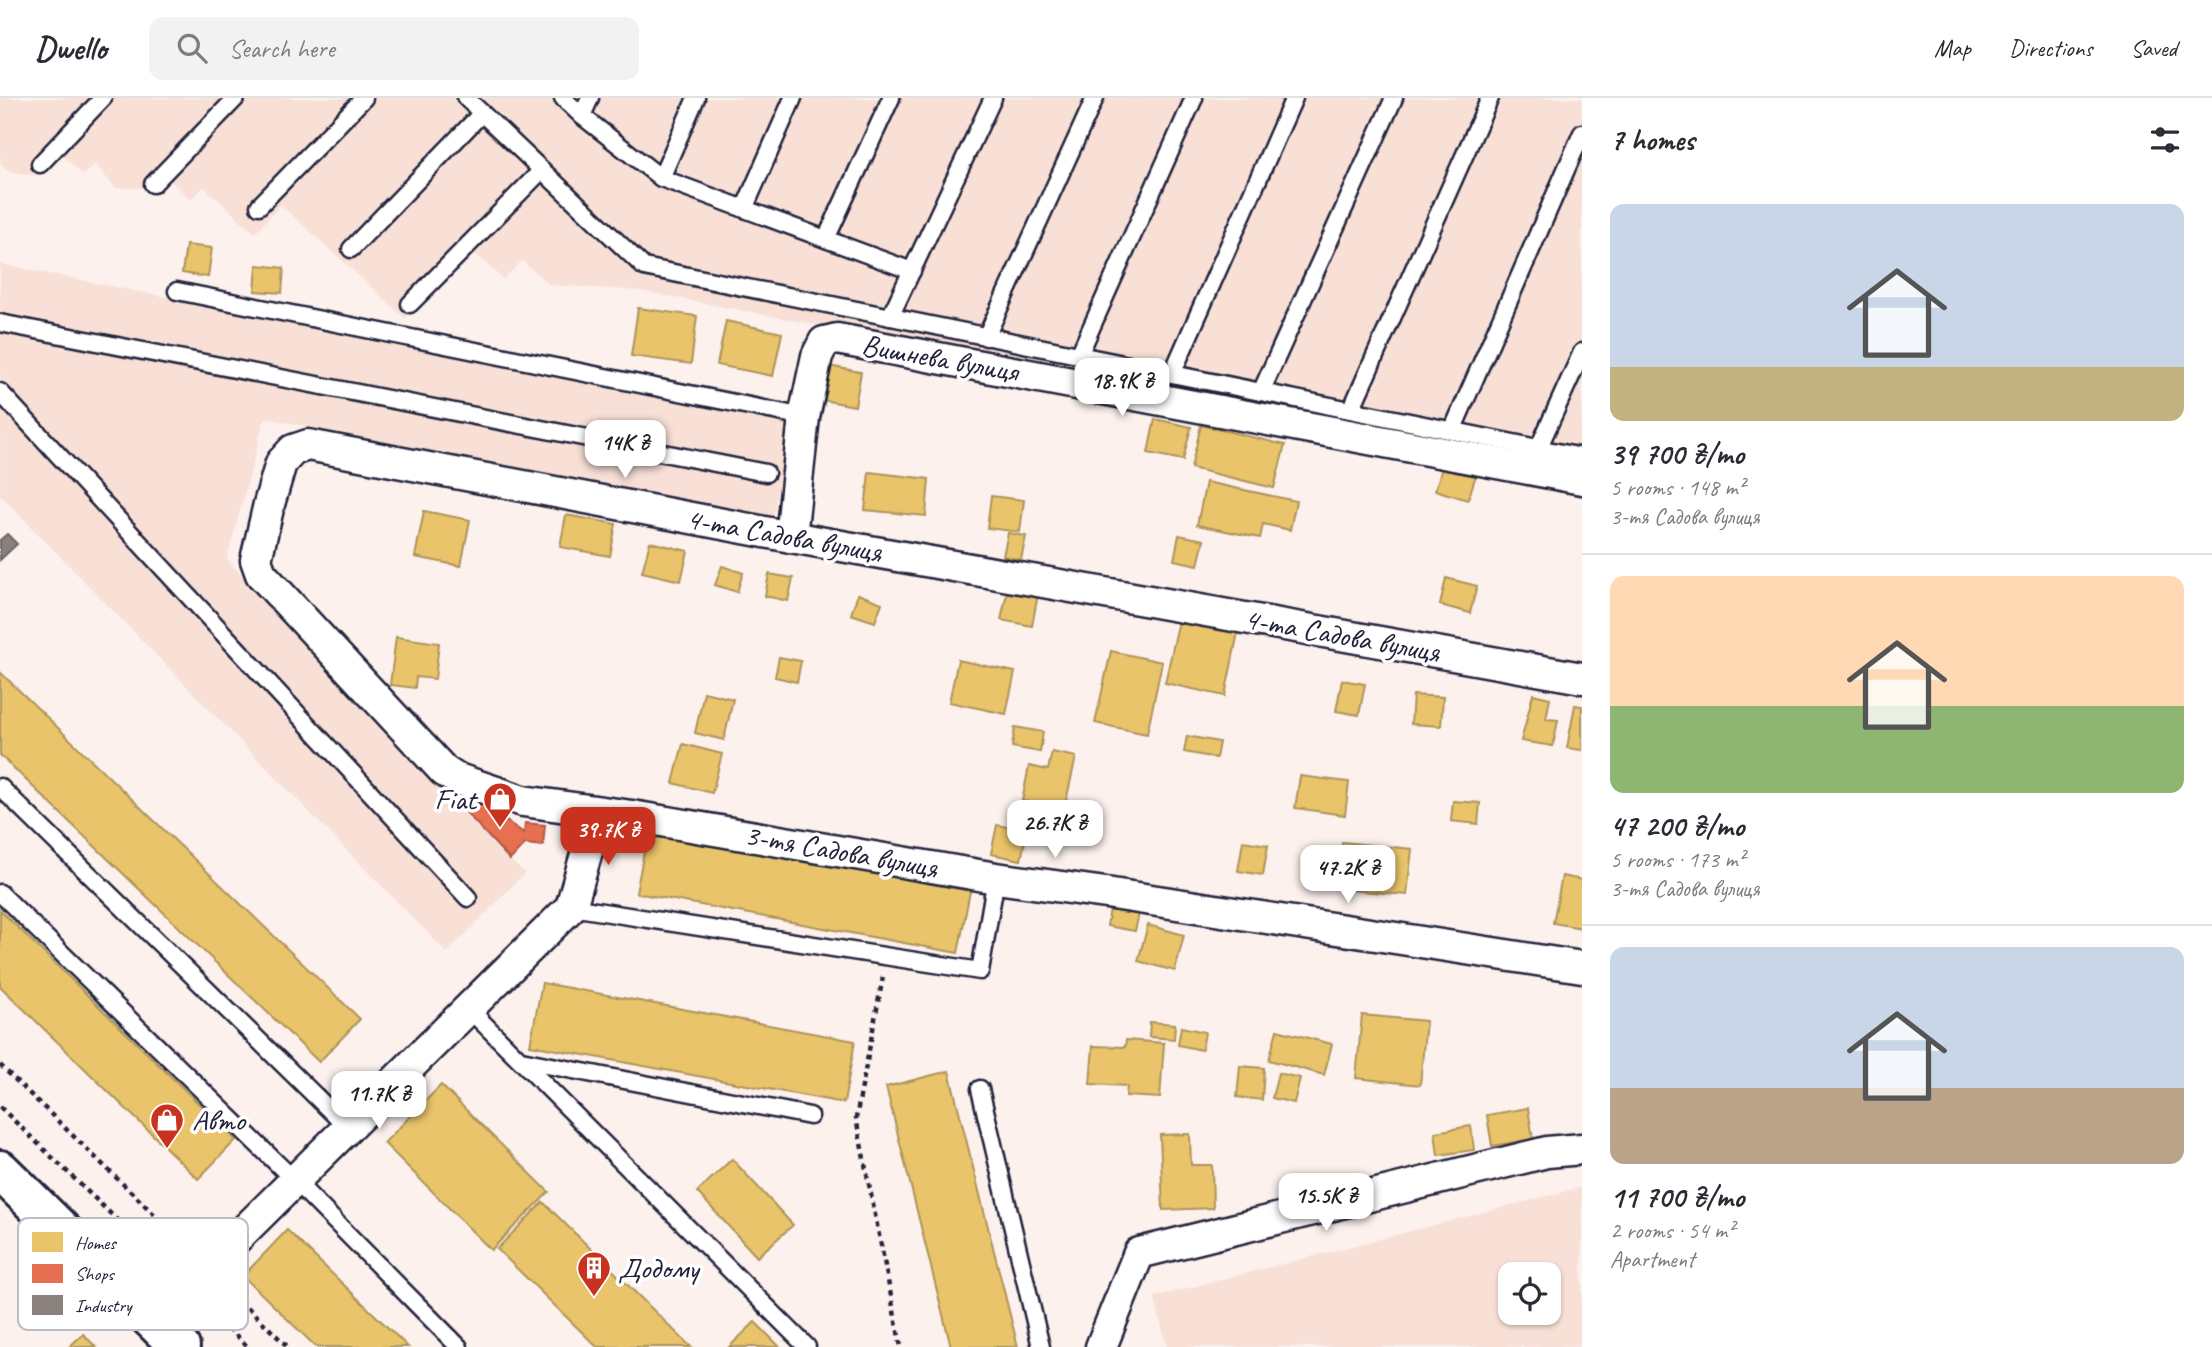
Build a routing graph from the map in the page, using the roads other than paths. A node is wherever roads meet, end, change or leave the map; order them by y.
1 (103, 98) edge
2 (236, 98) edge
3 (364, 98) edge
4 (466, 98) edge
5 (563, 98) edge
6 (590, 98) edge
7 (696, 98) edge
8 (793, 98) edge
9 (891, 98) edge
10 (993, 98) edge
11 (1095, 98) edge
12 (1195, 98) edge
13 (1294, 98) edge
14 (1394, 98) edge
15 (1490, 98) edge
16 (482, 113) junction
17 (582, 116) junction
18 (1582, 133) edge
19 (40, 164) dead end
20 (542, 170) junction
21 (661, 178) junction
22 (153, 184) dead end
23 (259, 206) dead end
24 (744, 209) junction
25 (826, 240) junction
26 (351, 249) dead end
27 (912, 271) junction
28 (177, 291) dead end
29 (410, 304) dead end
30 (890, 317) junction
31 (0, 323) edge
32 (986, 337) junction
33 (1582, 352) edge
34 (1079, 355) junction
35 (1172, 374) junction
36 (0, 392) edge
37 (1261, 393) junction
38 (1351, 410) junction
39 (804, 417) junction
40 (1452, 431) junction
41 (1538, 449) junction
42 (1582, 457) edge
43 (766, 473) dead end
44 (1582, 479) edge
45 (791, 537) junction
46 (1582, 678) edge
47 (0, 788) edge
48 (598, 813) junction
49 (996, 878) junction
50 (0, 893) edge
51 (468, 898) dead end
52 (571, 906) junction
53 (1582, 967) edge
54 (468, 1007) junction
55 (521, 1060) junction
56 (979, 1089) dead end
57 (810, 1116) dead end
58 (347, 1127) junction
59 (1582, 1149) edge
60 (0, 1170) edge
61 (294, 1180) junction
62 (49, 1218) edge
63 (248, 1226) edge
64 (162, 1330) edge
65 (180, 1347) edge
66 (459, 1347) edge
67 (807, 1347) edge
68 (1041, 1347) edge
69 (1101, 1347) edge

1 - 19 lane
2 - 22 lane
3 - 23 lane
4 - 16 lane
5 - 17 lane
6 - 17 lane
7 - 21 lane
8 - 24 lane
9 - 25 lane
10 - 27 lane
11 - 32 lane
12 - 34 lane
13 - 35 lane
14 - 37 lane
15 - 38 lane
16 - 20 lane
16 - 26 lane
17 - 21 lane
18 - 40 lane
20 - 29 lane
20 - 30 lane
21 - 24 lane
24 - 25 lane
25 - 27 lane
27 - 30 lane
28 - 39 lane
30 - 32 lane
31 - 43 lane
32 - 34 lane
33 - 41 lane
34 - 35 lane
35 - 37 lane
36 - 51 lane
37 - 38 lane
38 - 40 lane
39 - 44 street, Вишнева вулиця
39 - 45 street, Вишнева вулиця
40 - 41 lane
41 - 42 lane
45 - 46 street, 4-та Садова вулиця
45 - 48 street, 4-та Садова вулиця
47 - 58 lane
48 - 49 street, 3-тя Садова вулиця
48 - 52 street
49 - 52 lane
49 - 53 street, 3-тя Садова вулиця
50 - 61 lane
52 - 54 street
54 - 55 lane
54 - 58 street
55 - 57 lane
55 - 67 lane
56 - 68 lane
58 - 61 street
59 - 69 street
60 - 62 street
61 - 63 street
61 - 66 lane
64 - 65 street

